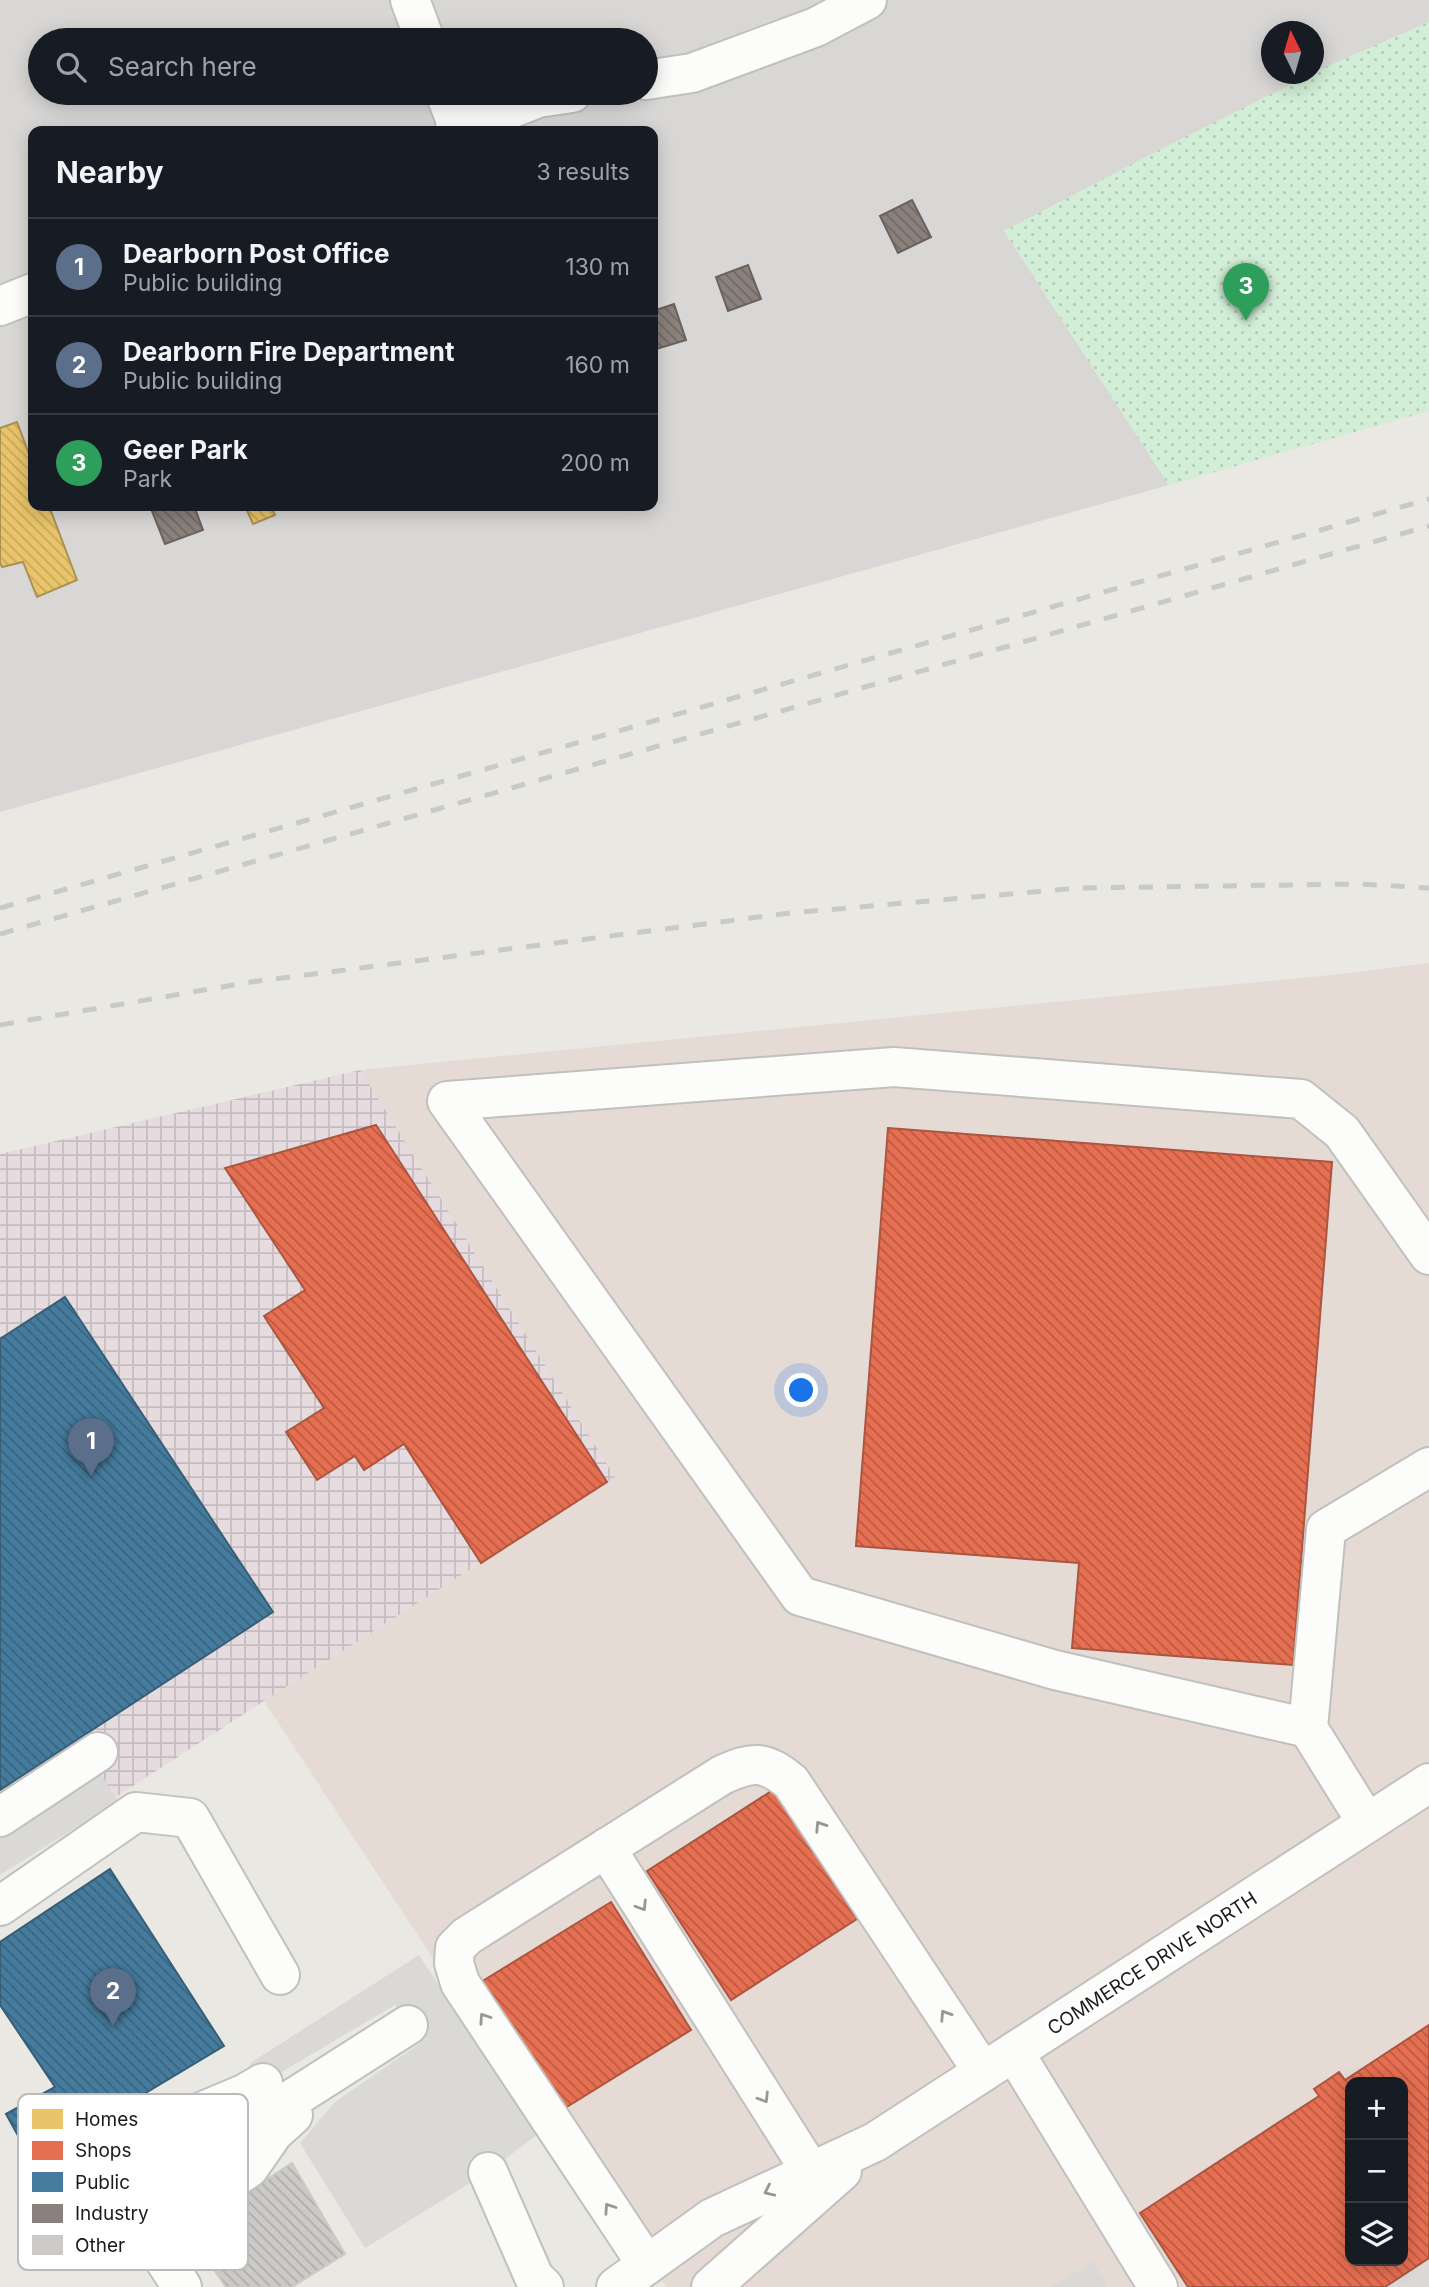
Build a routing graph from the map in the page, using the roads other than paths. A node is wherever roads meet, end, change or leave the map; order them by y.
1 (410, 0) edge
2 (867, 0) edge
3 (420, 28) edge
4 (658, 78) edge
5 (449, 105) edge
6 (520, 105) edge
7 (456, 126) edge
8 (467, 126) edge
9 (28, 295) edge
10 (0, 306) edge
11 (1429, 1255) edge
12 (1429, 1467) edge
13 (1308, 1728) junction
14 (99, 1752) dead end
15 (1429, 1783) edge
16 (0, 1817) edge
17 (1367, 1823) junction
18 (606, 1848) junction
19 (0, 1906) edge
20 (280, 1975) dead end
21 (408, 2025) dead end
22 (355, 2060) junction
23 (998, 2062) junction
24 (254, 2088) dead end
25 (240, 2094) edge
26 (248, 2128) edge
27 (875, 2142) junction
28 (248, 2169) tunnel mouth
29 (488, 2172) dead end
30 (811, 2172) junction
31 (647, 2265) junction
32 (174, 2270) edge
33 (182, 2287) edge
34 (544, 2287) edge
35 (616, 2287) edge
36 (711, 2287) edge
37 (1158, 2287) edge

1 - 3 street
2 - 4 street
5 - 7 street
6 - 8 street
9 - 10 street
11 - 13 street
12 - 13 street
13 - 17 street
14 - 16 street
15 - 17 street, COMMERCE DRIVE NORTH
17 - 23 street, COMMERCE DRIVE NORTH
23 -> 18 street
18 -> 30 street
31 -> 18 street
19 - 20 street
21 - 22 street
22 - 26 street
22 - 28 street
23 - 27 street, COMMERCE DRIVE NORTH
23 - 37 street
24 - 25 street
27 - 30 street, COMMERCE DRIVE NORTH
27 - 36 street, COMMERCE DRIVE NORTH
29 - 34 street
30 -> 31 street, COMMERCE DRIVE NORTH
31 - 35 street, COMMERCE DRIVE NORTH
32 - 33 street

